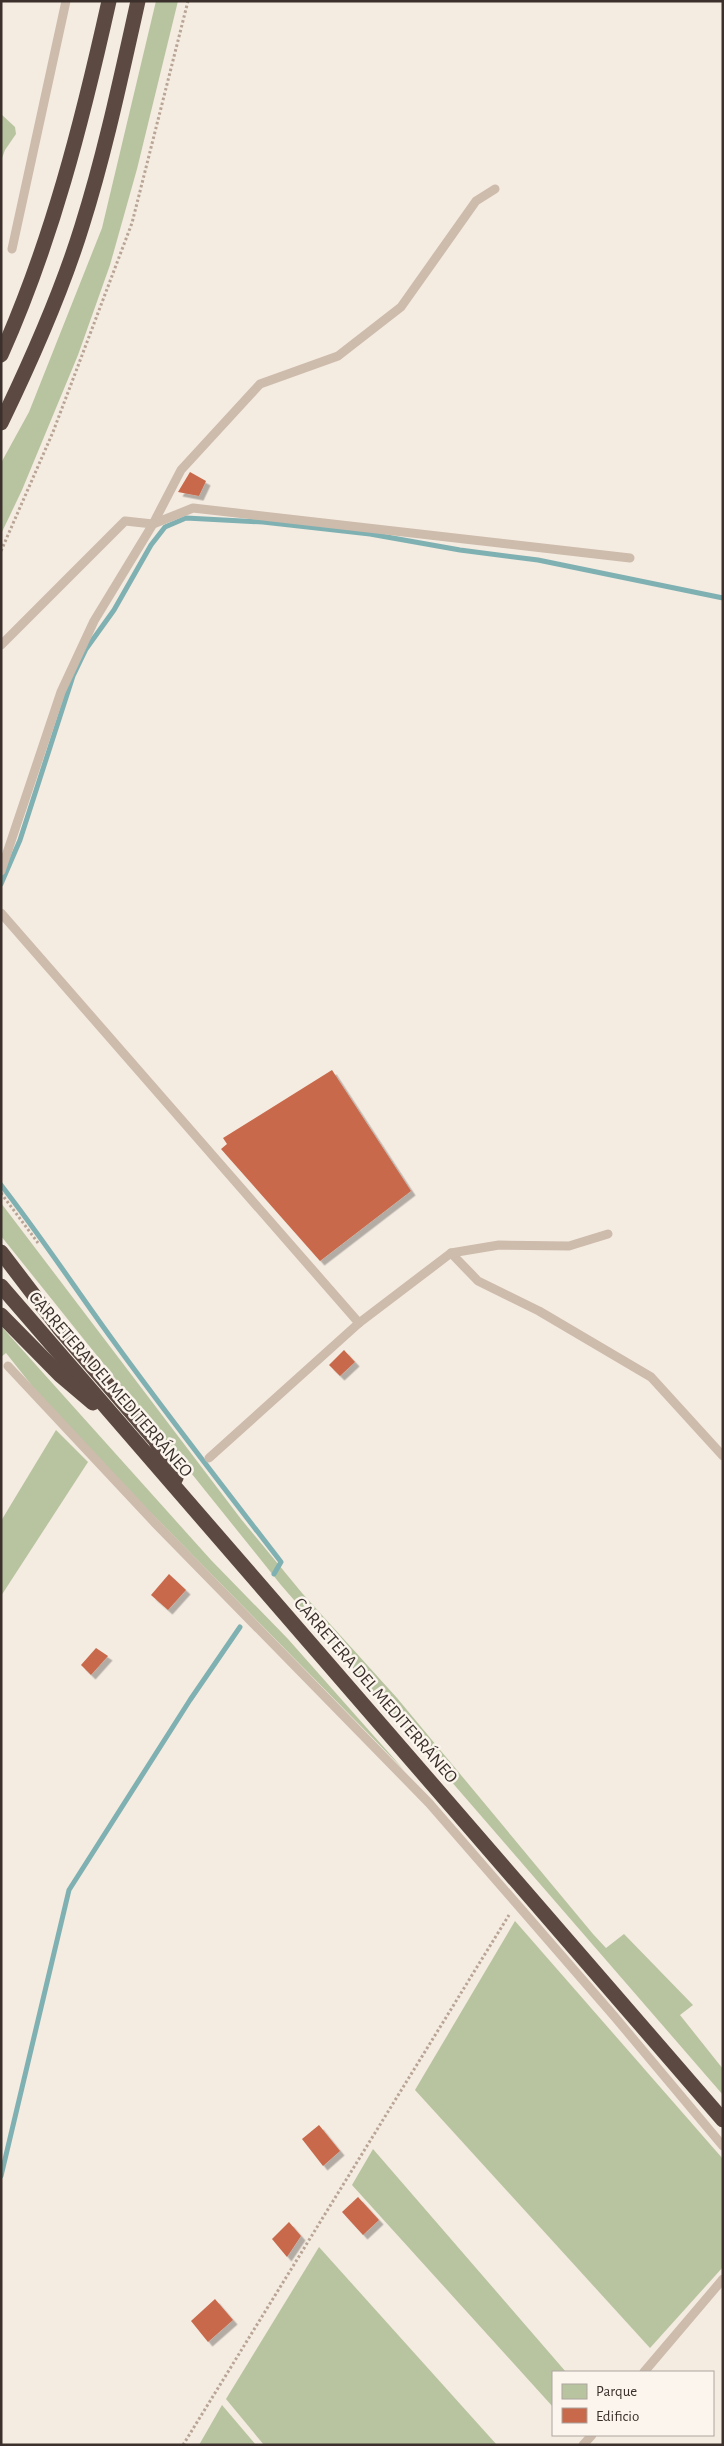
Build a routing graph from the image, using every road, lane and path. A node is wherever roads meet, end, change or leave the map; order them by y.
1 (66, 1) edge
2 (109, 1) edge
3 (138, 1) edge
4 (188, 1) edge
5 (495, 188) dead end
6 (12, 249) dead end
7 (1, 355) edge
8 (1, 423) edge
9 (153, 524) junction
10 (1, 551) edge
11 (630, 558) dead end
12 (1, 645) edge
13 (1, 871) edge
14 (1, 913) edge
15 (1, 1193) edge
16 (608, 1234) dead end
17 (38, 1243) dead end
18 (1, 1252) edge
19 (451, 1253) junction
20 (1, 1286) edge
21 (1, 1315) edge
22 (359, 1323) junction
23 (8, 1366) dead end
24 (127, 1431) junction
25 (723, 1456) edge
26 (208, 1458) dead end
27 (195, 1509) junction
28 (518, 1907) junction
29 (723, 2120) edge
30 (723, 2146) edge
31 (723, 2279) edge
32 (645, 2371) edge
33 (183, 2445) edge

1 - 6 lane
2 - 7 highway
3 - 8 highway
4 - 10 path
5 - 9 lane
9 - 11 lane
9 - 12 lane
9 - 13 lane
14 - 22 lane
15 - 17 path
16 - 19 lane
18 - 27 highway
19 - 22 lane
19 - 25 lane
20 - 24 highway, CARRETERA DEL MEDITERRÁNEO
21 - 24 highway
22 - 26 lane
23 - 28 lane
24 - 27 highway, CARRETERA DEL MEDITERRÁNEO
27 - 29 highway, CARRETERA DEL MEDITERRÁNEO
28 - 30 lane
28 - 33 path
31 - 32 lane

